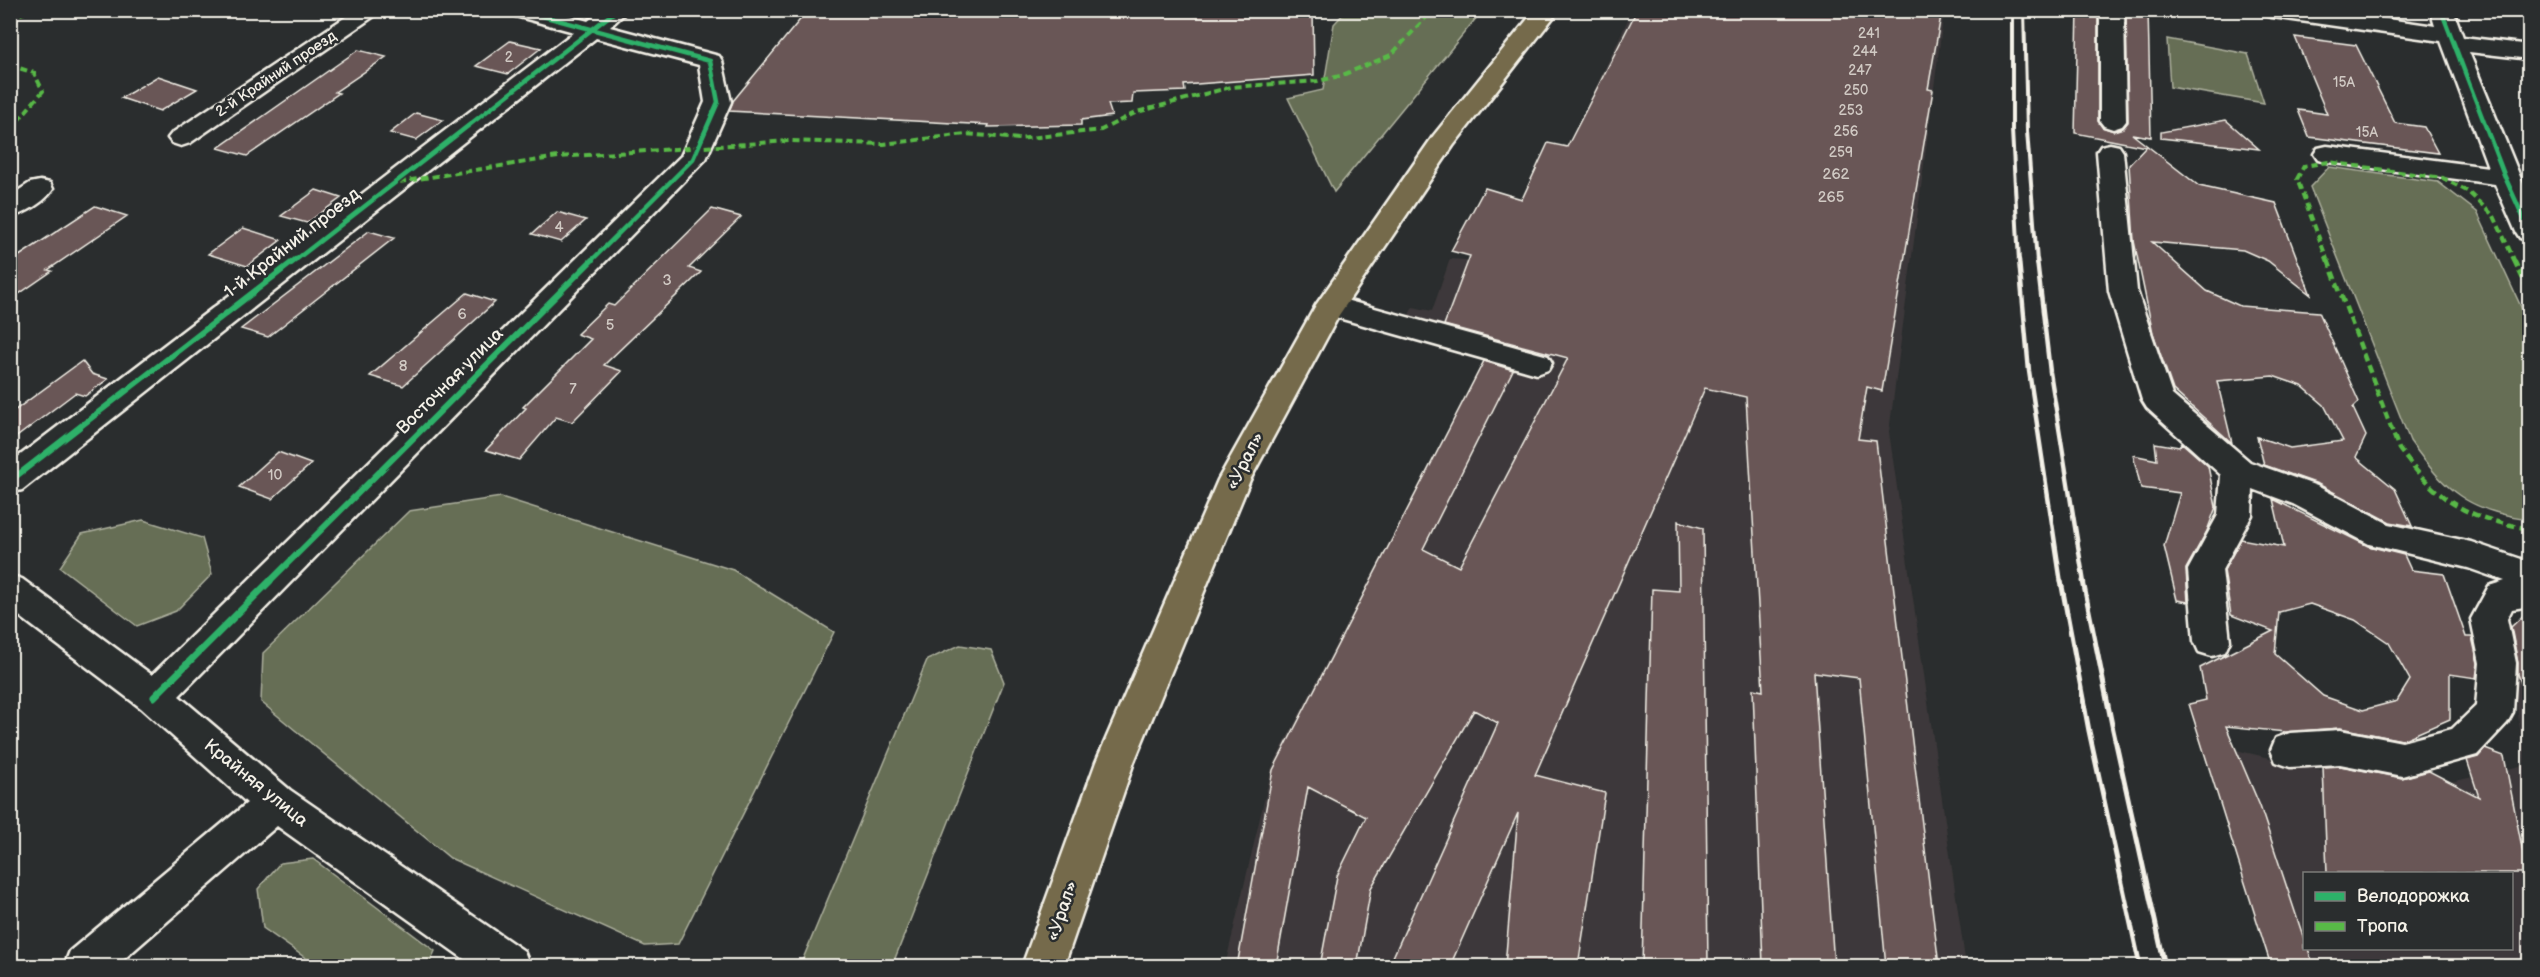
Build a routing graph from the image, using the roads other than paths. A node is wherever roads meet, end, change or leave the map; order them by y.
1 (372, 10) edge
2 (520, 10) edge
3 (617, 10) edge
4 (1548, 10) edge
5 (2112, 10) edge
6 (2272, 10) edge
7 (2441, 10) edge
8 (592, 28) junction
9 (2453, 39) junction
10 (2529, 52) edge
11 (2113, 121) dead end
12 (181, 138) dead end
13 (2110, 152) dead end
14 (2327, 154) dead end
15 (2505, 177) junction
16 (40, 189) dead end
17 (10, 209) edge
18 (2529, 232) edge
19 (1331, 306) junction
20 (1537, 363) dead end
21 (2238, 471) junction
22 (10, 481) edge
23 (2529, 576) edge
24 (10, 589) edge
25 (2529, 592) edge
26 (2212, 641) dead end
27 (154, 697) junction
28 (2290, 750) dead end
29 (276, 803) junction
30 (484, 960) edge
31 (85, 966) edge
32 (1043, 966) edge

1 - 12 street, 2-й Крайний проезд
2 - 8 street
3 - 8 street, 1-й Крайний проезд
4 - 19 highway, «Урал»
5 - 11 street
6 - 9 street
7 - 9 street
8 - 22 street, 1-й Крайний проезд
8 - 27 street, Восточная улица
9 - 10 street
9 - 15 street
13 - 21 street
14 - 15 street
15 - 18 street
16 - 17 street
19 - 20 street
19 - 32 highway, «Урал»
21 - 23 street
21 - 26 street
24 - 27 street, Крайняя улица
25 - 28 street
27 - 29 street, Крайняя улица
29 - 30 street, Крайняя улица
29 - 31 street

